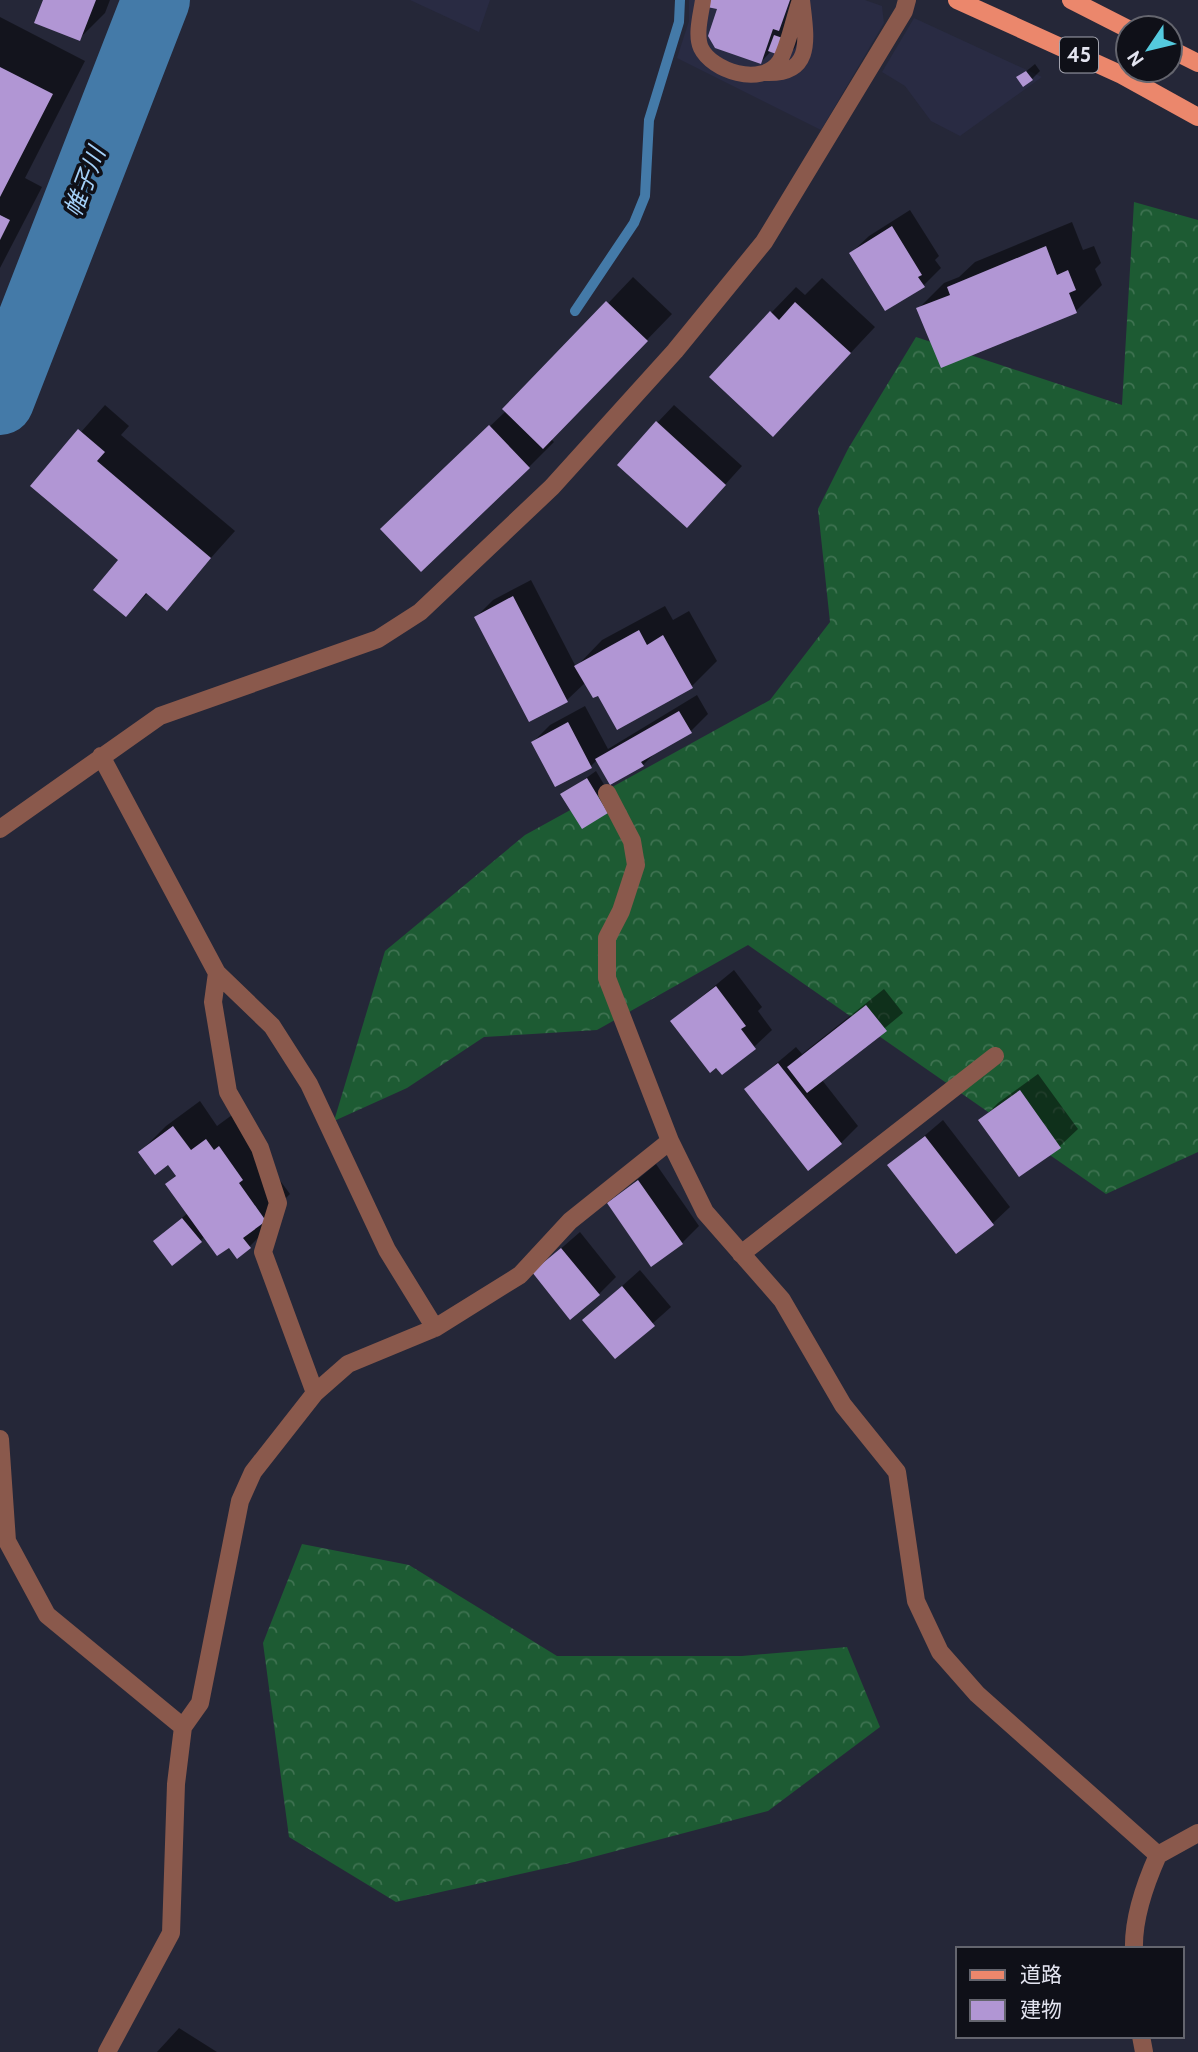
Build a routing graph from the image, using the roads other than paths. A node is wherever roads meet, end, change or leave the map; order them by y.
1 (703, 0) edge
2 (801, 0) edge
3 (907, 0) edge
4 (957, 0) edge
5 (1072, 0) edge
6 (1114, 22) edge
7 (1198, 117) edge
8 (101, 756) junction
9 (607, 793) dead end
10 (0, 829) edge
11 (217, 973) junction
12 (995, 1056) dead end
13 (670, 1141) junction
14 (741, 1254) junction
15 (435, 1328) junction
16 (315, 1393) junction
17 (0, 1439) edge
18 (183, 1727) junction
19 (1198, 1833) edge
20 (1158, 1855) junction
21 (1134, 1947) edge
22 (107, 2052) edge

1 - 2 lane
3 - 8 street
4 - 7 main road, 45
5 - 6 main road, 45
8 - 10 street
8 - 11 street
9 - 13 street
11 - 15 street
11 - 16 street
12 - 14 street
13 - 14 street
13 - 15 street
14 - 20 street
15 - 16 street
16 - 18 street
17 - 18 street
18 - 22 street
19 - 20 street
20 - 21 street

